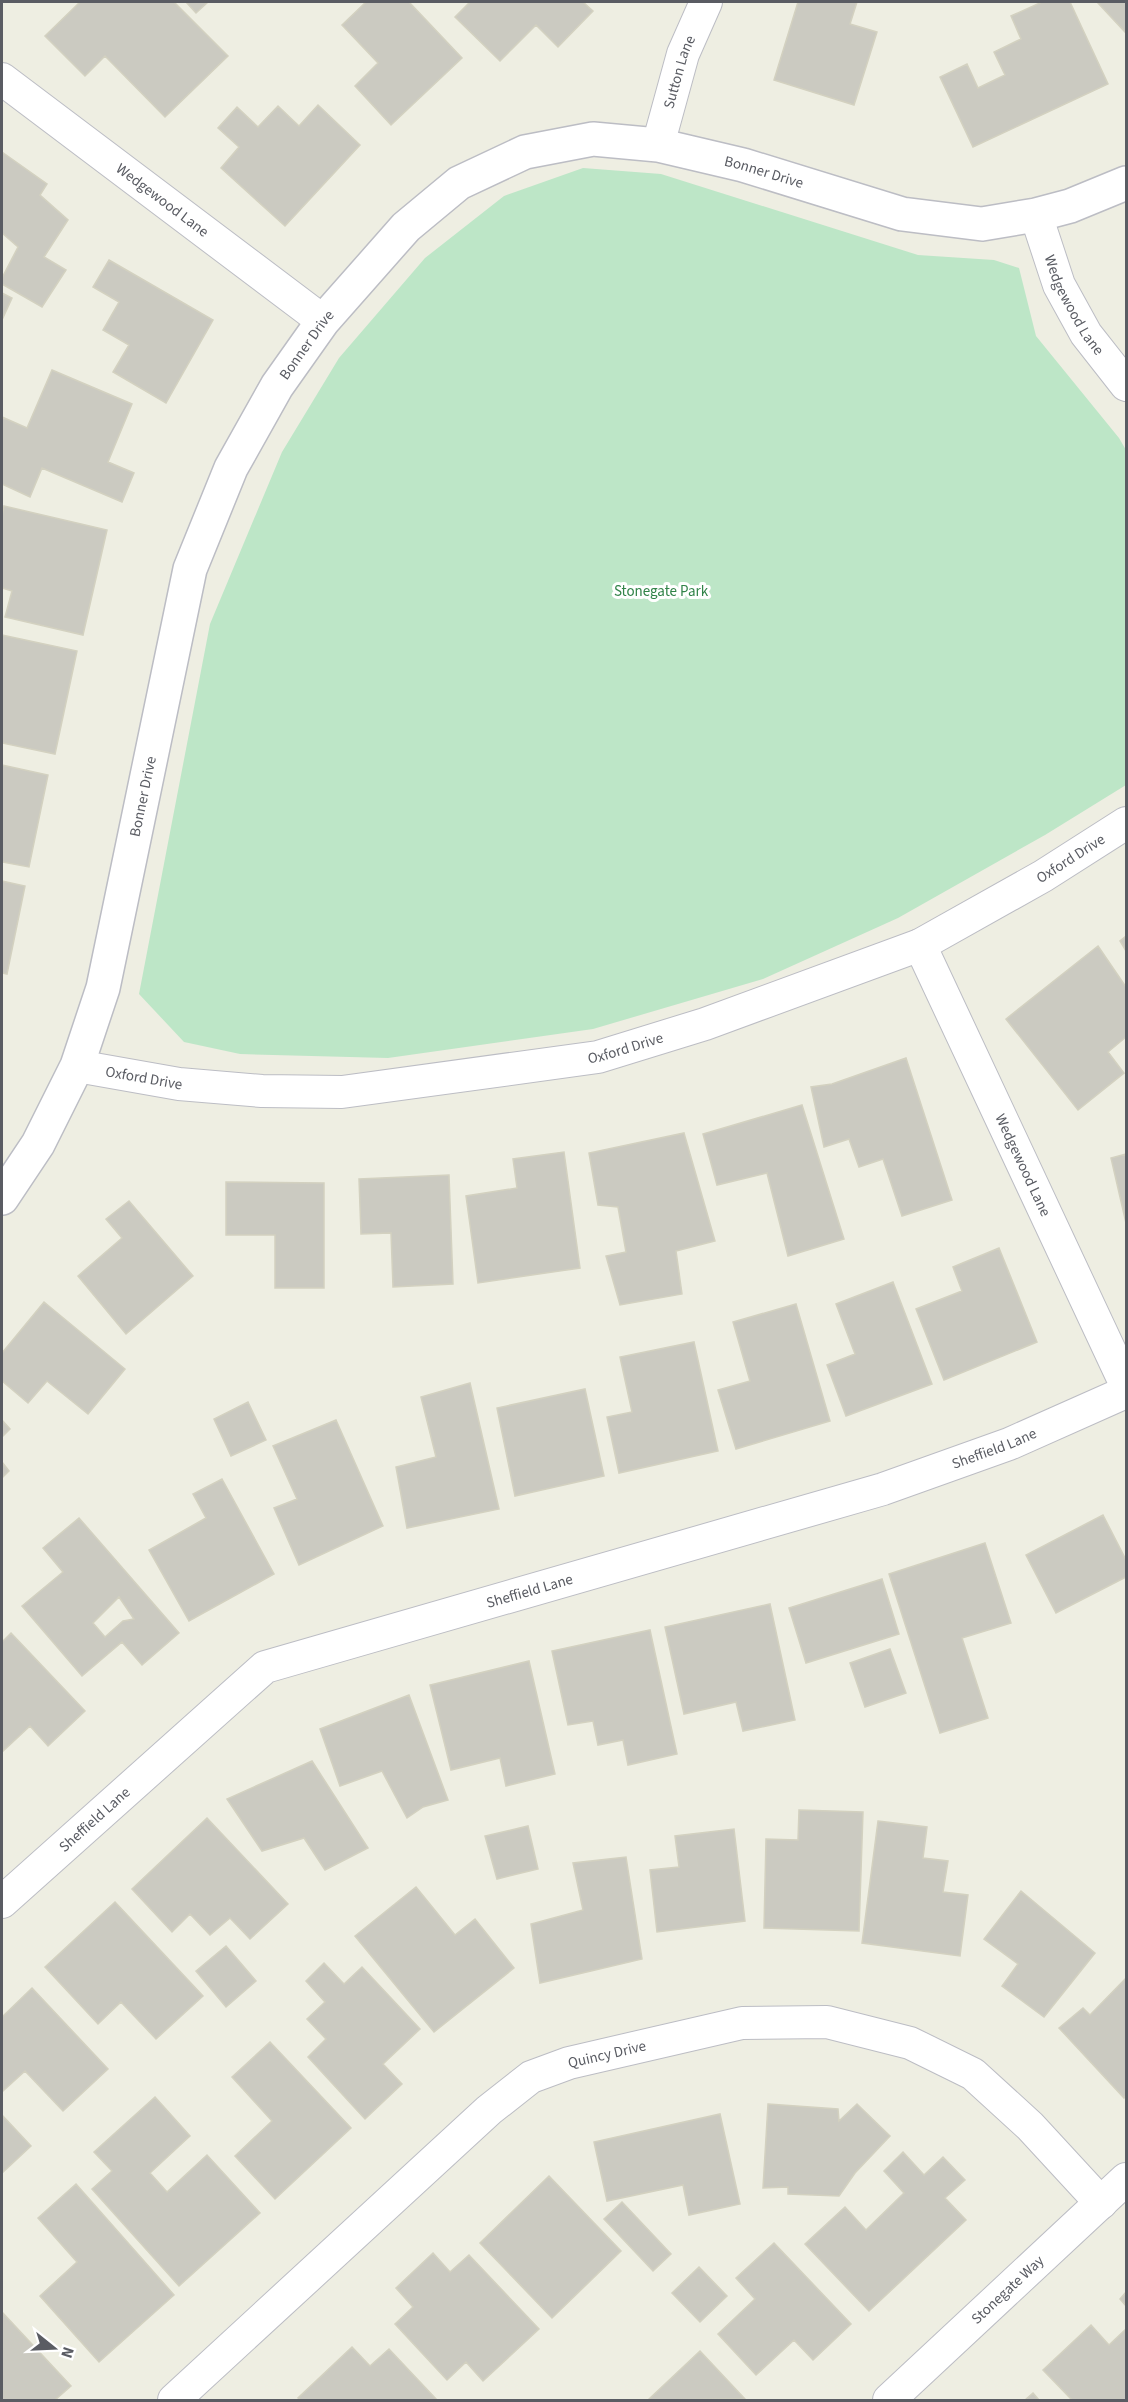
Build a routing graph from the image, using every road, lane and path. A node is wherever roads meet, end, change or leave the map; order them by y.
1 (706, 2) edge
2 (2, 79) edge
3 (658, 145) junction
4 (1126, 183) edge
5 (1036, 215) junction
6 (323, 321) junction
7 (1126, 385) edge
8 (1126, 823) edge
9 (920, 945) junction
10 (77, 1066) junction
11 (2, 1198) edge
12 (1126, 1385) edge
13 (1126, 1392) edge
14 (2, 1902) edge
15 (1126, 2180) edge
16 (1101, 2204) junction
17 (174, 2400) edge
18 (889, 2400) edge

1 - 3 street, Sutton Lane
2 - 6 street, Wedgewood Lane
3 - 5 street, Bonner Drive
3 - 6 street, Bonner Drive
4 - 5 street, Bonner Drive
5 - 7 street, Wedgewood Lane
6 - 10 street, Bonner Drive
8 - 9 street, Oxford Drive
9 - 10 street, Oxford Drive
9 - 12 street, Wedgewood Lane
10 - 11 street, Bonner Drive
13 - 14 street, Sheffield Lane
15 - 16 street, Stonegate Way
16 - 17 street, Quincy Drive
16 - 18 street, Stonegate Way

